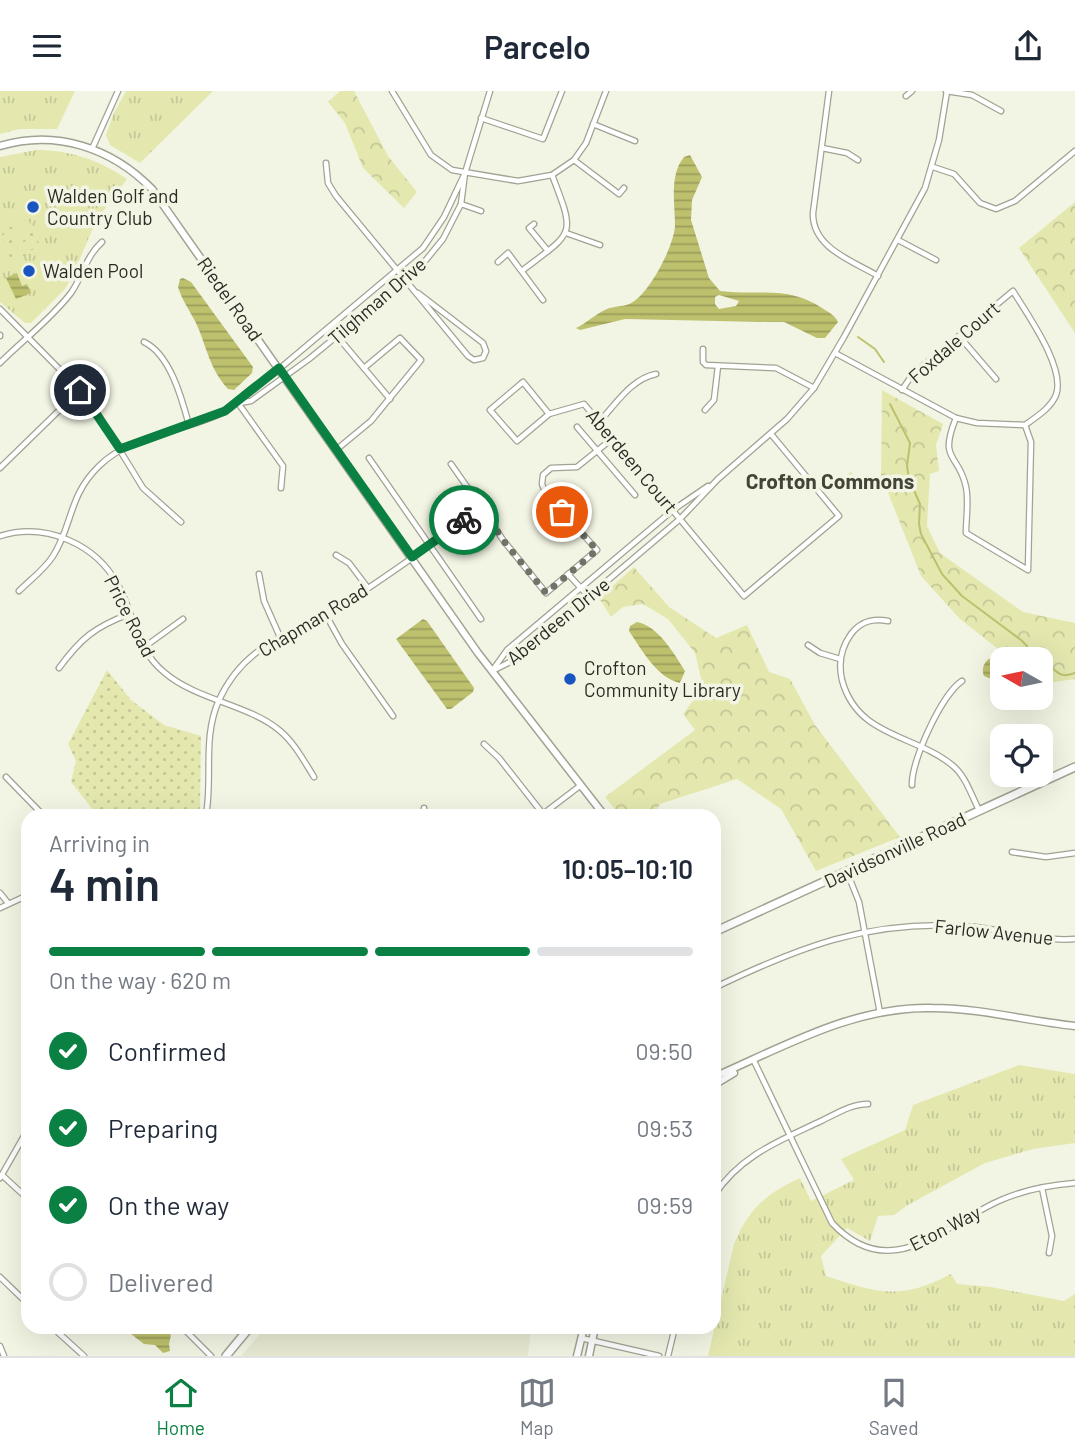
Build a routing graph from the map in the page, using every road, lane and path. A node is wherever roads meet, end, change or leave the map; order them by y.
1 (118, 91) edge
2 (392, 91) edge
3 (490, 91) edge
4 (562, 91) edge
5 (606, 91) edge
6 (829, 91) edge
7 (912, 91) edge
8 (947, 91) edge
9 (906, 96) dead end
10 (1001, 111) dead end
11 (481, 118) junction
12 (593, 124) junction
13 (635, 141) dead end
14 (0, 146) edge
15 (821, 148) junction
16 (92, 149) junction
17 (1075, 151) edge
18 (573, 160) junction
19 (858, 160) dead end
20 (326, 163) dead end
21 (933, 167) junction
22 (465, 173) junction
23 (552, 175) junction
24 (624, 188) dead end
25 (461, 204) junction
26 (481, 211) dead end
27 (534, 224) dead end
28 (566, 233) junction
29 (898, 240) junction
30 (102, 242) dead end
31 (600, 245) dead end
32 (548, 251) junction
33 (936, 260) dead end
34 (498, 262) dead end
35 (523, 270) junction
36 (397, 271) junction
37 (878, 276) junction
38 (405, 280) junction
39 (418, 293) junction
40 (544, 300) dead end
41 (0, 309) edge
42 (28, 335) junction
43 (337, 336) junction
44 (959, 336) junction
45 (144, 342) dead end
46 (703, 349) dead end
47 (835, 353) junction
48 (0, 363) edge
49 (718, 366) junction
50 (279, 368) junction
51 (364, 368) junction
52 (656, 374) dead end
53 (284, 376) junction
54 (996, 379) dead end
55 (814, 388) junction
56 (80, 390) junction
57 (902, 390) junction
58 (390, 399) junction
59 (239, 403) junction
60 (705, 410) dead end
61 (549, 414) junction
62 (956, 418) junction
63 (599, 422) junction
64 (189, 425) junction
65 (1024, 425) junction
66 (578, 427) dead end
67 (771, 434) junction
68 (613, 438) junction
69 (120, 449) junction
70 (336, 450) junction
71 (598, 451) junction
72 (369, 458) dead end
73 (451, 464) dead end
74 (0, 468) edge
75 (719, 479) junction
76 (281, 488) dead end
77 (635, 495) dead end
78 (482, 508) junction
79 (673, 510) junction
80 (680, 519) junction
81 (181, 521) dead end
82 (0, 536) edge
83 (61, 537) junction
84 (429, 545) junction
85 (335, 555) dead end
86 (412, 557) junction
87 (259, 574) dead end
88 (568, 574) junction
89 (368, 588) junction
90 (580, 588) junction
91 (19, 590) dead end
92 (589, 597) junction
93 (129, 614) junction
94 (326, 615) junction
95 (183, 619) dead end
96 (481, 619) dead end
97 (888, 621) dead end
98 (280, 637) junction
99 (808, 645) dead end
100 (143, 648) junction
101 (840, 659) junction
102 (59, 668) dead end
103 (492, 671) junction
104 (961, 681) dead end
105 (219, 701) junction
106 (393, 716) dead end
107 (484, 744) dead end
108 (921, 748) junction
109 (1075, 768) edge
110 (6, 777) dead end
111 (314, 777) dead end
112 (582, 785) junction
113 (912, 785) dead end
114 (37, 809) edge
115 (206, 809) edge
116 (537, 809) edge
117 (550, 809) edge
118 (600, 809) edge
119 (979, 811) junction
120 (1012, 852) dead end
121 (1075, 853) edge
122 (848, 872) junction
123 (0, 893) edge
124 (21, 898) edge
125 (8, 903) junction
126 (0, 908) edge
127 (721, 929) edge
128 (864, 931) junction
129 (1075, 939) edge
130 (721, 985) edge
131 (880, 1013) junction
132 (1075, 1026) edge
133 (754, 1061) junction
134 (721, 1074) edge
135 (721, 1081) edge
136 (868, 1104) dead end
137 (790, 1136) junction
138 (21, 1141) edge
139 (1, 1177) edge
140 (1075, 1183) edge
141 (721, 1186) edge
142 (1042, 1188) junction
143 (21, 1193) edge
144 (1049, 1253) dead end
145 (0, 1277) edge
146 (21, 1297) edge
147 (60, 1334) edge
148 (188, 1334) edge
149 (244, 1334) edge
150 (582, 1334) edge
151 (594, 1334) edge
152 (673, 1334) edge
153 (581, 1339) junction
154 (592, 1341) junction
155 (0, 1346) edge
156 (4, 1356) edge
157 (84, 1356) edge
158 (211, 1356) edge
159 (226, 1356) edge
160 (577, 1356) edge
161 (589, 1356) edge
162 (660, 1356) edge
163 (668, 1356) edge

1 - 16 street
2 - 22 street
3 - 11 street, Tilghman Drive
4 - 11 street
5 - 12 street
6 - 15 street
7 - 9 street
8 - 10 street
8 - 21 street, Aberdeen Drive
11 - 22 street, Tilghman Drive
12 - 13 street
12 - 18 street
14 - 16 street, Riedel Road
15 - 19 street
15 - 37 street
16 - 50 street, Riedel Road
17 - 21 street
18 - 23 street
18 - 24 street
20 - 36 street
21 - 29 street, Aberdeen Drive
22 - 23 street
22 - 25 street, Tilghman Drive
22 - 36 street, Tilghman Drive
23 - 28 street
25 - 26 street
25 - 38 street, Tilghman Drive
27 - 32 street
28 - 31 street
28 - 32 street
29 - 33 street
29 - 37 street, Aberdeen Drive
30 - 42 street
32 - 35 street
34 - 35 street
35 - 40 street
36 - 38 street
36 - 50 street, Tilghman Drive
37 - 47 street, Aberdeen Drive
38 - 39 street
38 - 43 street, Tilghman Drive
39 - 39 street
41 - 42 street
42 - 48 street
42 - 56 street
43 - 51 street
43 - 53 street, Tilghman Drive
44 - 54 street
44 - 57 street, Foxdale Court
44 - 65 street, Foxdale Court
45 - 64 street
46 - 49 street
47 - 55 street, Aberdeen Drive
47 - 57 street
49 - 55 street
49 - 60 street
50 - 53 street, Riedel Road
50 - 59 street, Tilghman Drive
51 - 58 street
51 - 58 street
52 - 63 street
53 - 59 street, Tilghman Drive
53 - 70 street, Riedel Road
55 - 67 street, Aberdeen Drive
56 - 69 street
56 - 74 street
57 - 62 street
58 - 70 street
59 - 64 street, Tilghman Drive
59 - 76 street
61 - 61 street
61 - 63 street, Aberdeen Court
62 - 65 street
62 - 65 street
63 - 68 street, Aberdeen Court
64 - 69 street, Tilghman Drive
66 - 71 street
67 - 75 street, Aberdeen Drive
67 - 80 street, Aberdeen Court
68 - 71 street
68 - 79 street, Aberdeen Court
69 - 81 street
69 - 83 street
70 - 86 street, Riedel Road
71 - 77 street
71 - 88 street
72 - 84 street
73 - 78 street
75 - 79 street, Aberdeen Drive
75 - 80 street, Aberdeen Drive
78 - 84 street, Chapman Road
78 - 88 street
79 - 80 street, Aberdeen Court
79 - 90 street, Aberdeen Drive
80 - 92 street, Aberdeen Drive
82 - 83 street, Price Road
83 - 91 street
83 - 93 street, Price Road
84 - 86 street, Chapman Road
84 - 96 street
85 - 89 street
86 - 89 street, Chapman Road
86 - 103 street, Riedel Road
87 - 98 street
88 - 90 street
89 - 94 street, Chapman Road
90 - 92 street
90 - 103 street, Aberdeen Drive
92 - 103 street, Aberdeen Drive
93 - 100 street, Price Road
93 - 102 street
94 - 98 street, Chapman Road
94 - 106 street
95 - 100 street
97 - 101 street
98 - 105 street, Chapman Road
99 - 101 street
100 - 105 street, Price Road
101 - 108 street
103 - 112 street, Riedel Road
104 - 108 street
105 - 111 street, Price Road
105 - 115 street, Chapman Road
107 - 116 street
108 - 113 street
108 - 119 street
109 - 119 main road, Davidsonville Road
110 - 114 street
112 - 117 street
112 - 118 street, Riedel Road
119 - 122 main road, Davidsonville Road
120 - 121 street
122 - 127 main road, Davidsonville Road
122 - 128 street
123 - 125 street
124 - 125 street
125 - 126 street
128 - 129 street, Farlow Avenue
128 - 130 street, Farlow Avenue
128 - 131 street
131 - 132 street
131 - 133 street
133 - 134 street
133 - 135 street
133 - 137 street, Eton Way
136 - 137 street
137 - 141 street
137 - 142 street, Eton Way
138 - 139 street
139 - 143 street
140 - 142 street, Eton Way
142 - 144 street
145 - 146 street
147 - 157 street
148 - 158 street
149 - 159 main road
150 - 153 street
151 - 154 street
152 - 163 street
153 - 154 street
153 - 160 street
154 - 161 street
154 - 162 street
155 - 156 street

